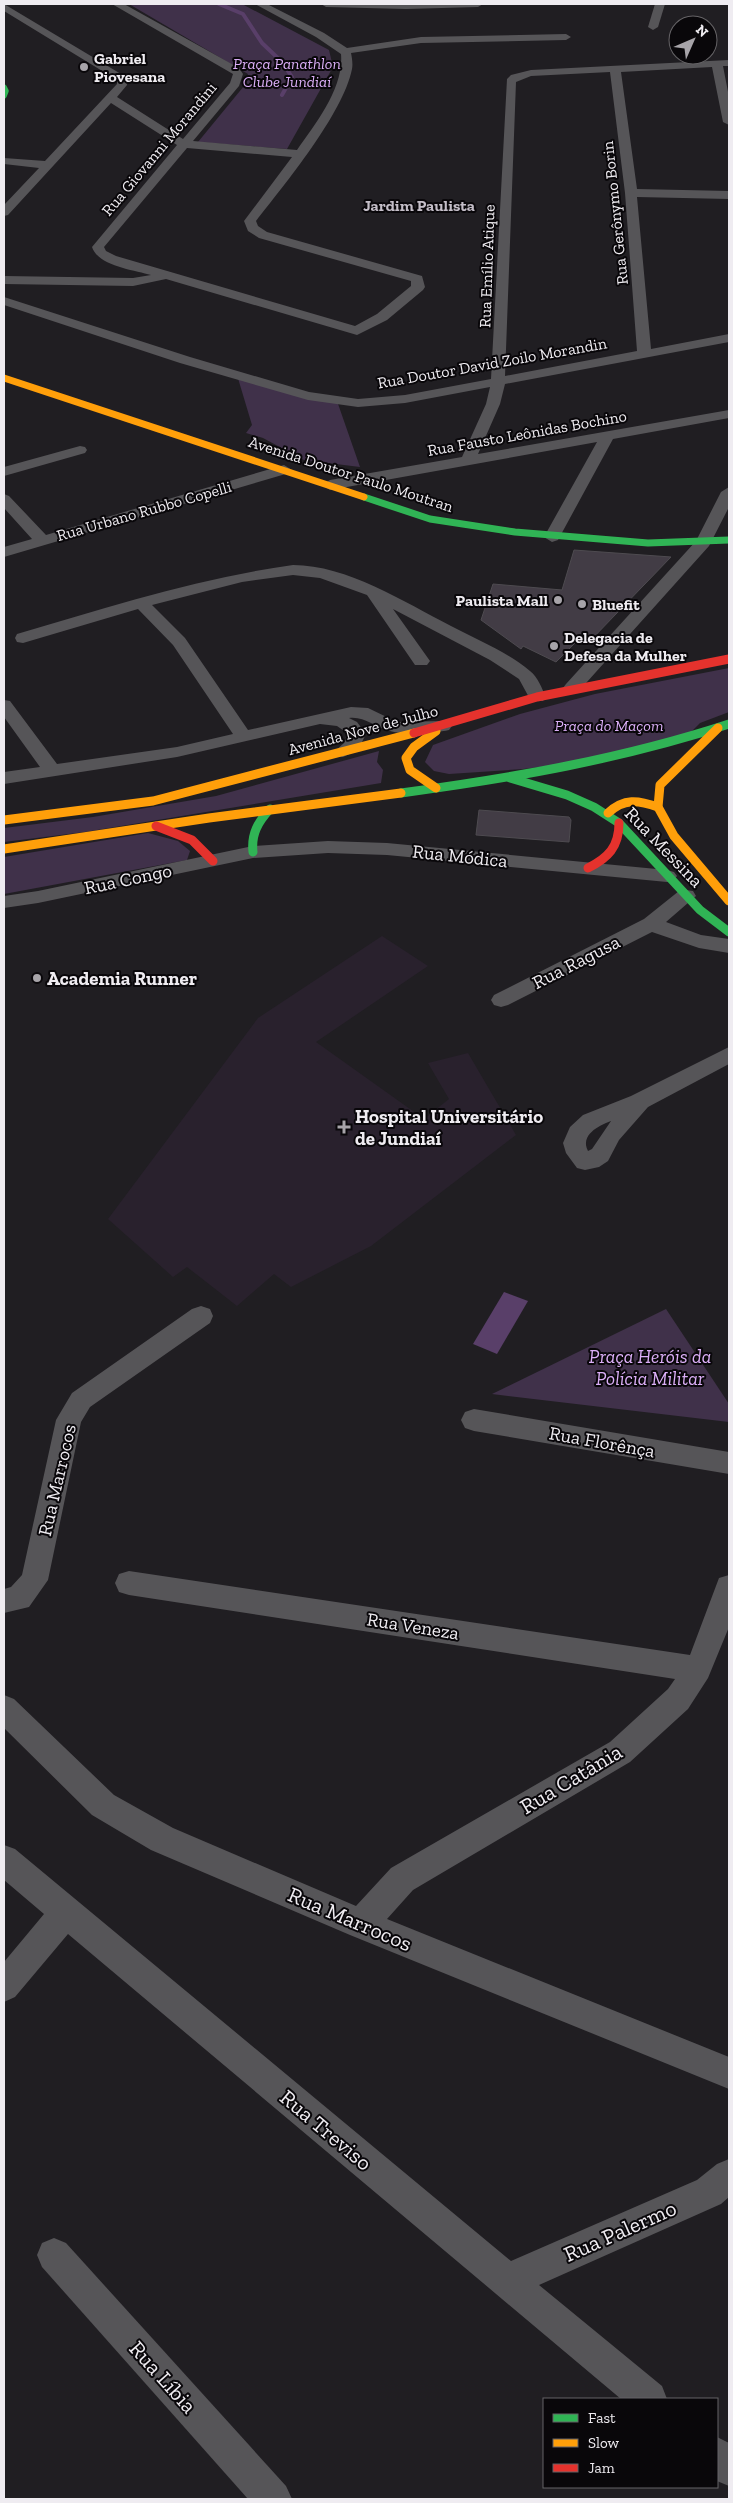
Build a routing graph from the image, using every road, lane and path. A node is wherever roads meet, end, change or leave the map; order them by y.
1 (117, 4) edge
2 (260, 4) edge
3 (326, 4) edge
4 (478, 4) edge
5 (660, 4) edge
6 (4, 7) edge
7 (653, 27) dead end
8 (566, 36) dead end
9 (346, 51) junction
10 (700, 65) edge
11 (717, 65) edge
12 (615, 70) junction
13 (4, 86) edge
14 (4, 96) edge
15 (111, 98) junction
16 (729, 122) edge
17 (182, 144) junction
18 (299, 154) junction
19 (4, 161) edge
20 (48, 165) junction
21 (631, 192) junction
22 (729, 194) edge
23 (4, 212) edge
24 (166, 275) junction
25 (4, 280) edge
26 (4, 301) edge
27 (729, 338) edge
28 (644, 353) junction
29 (4, 378) edge
30 (498, 382) junction
31 (727, 416) edge
32 (607, 437) junction
33 (80, 450) dead end
34 (468, 460) junction
35 (284, 470) junction
36 (4, 472) edge
37 (330, 485) junction
38 (729, 492) edge
39 (4, 499) edge
40 (552, 537) junction
41 (729, 540) edge
42 (43, 541) junction
43 (703, 543) junction
44 (4, 552) edge
45 (373, 592) junction
46 (141, 603) junction
47 (23, 638) dead end
48 (729, 658) edge
49 (421, 661) dead end
50 (572, 688) junction
51 (537, 697) junction
52 (4, 705) edge
53 (309, 721) junction
54 (729, 724) edge
55 (443, 726) junction
56 (718, 728) junction
57 (244, 737) junction
58 (343, 752) junction
59 (53, 772) junction
60 (4, 778) edge
61 (510, 778) junction
62 (436, 788) junction
63 (658, 808) junction
64 (270, 809) junction
65 (608, 814) junction
66 (4, 820) edge
67 (619, 823) junction
68 (152, 825) junction
69 (4, 849) edge
70 (252, 852) junction
71 (213, 861) junction
72 (588, 868) junction
73 (667, 876) junction
74 (714, 886) junction
75 (729, 887) edge
76 (686, 896) junction
77 (38, 897) junction
78 (729, 901) edge
79 (4, 902) edge
80 (4, 912) edge
81 (651, 924) junction
82 (729, 932) edge
83 (729, 946) edge
84 (501, 1000) dead end
85 (729, 1055) edge
86 (640, 1102) dead end
87 (201, 1316) dead end
88 (474, 1420) dead end
89 (729, 1464) edge
90 (129, 1583) dead end
91 (729, 1588) edge
92 (4, 1601) edge
93 (698, 1668) junction
94 (4, 1709) edge
95 (4, 1860) edge
96 (66, 1912) junction
97 (361, 1924) junction
98 (4, 1986) edge
99 (729, 2073) edge
100 (729, 2176) edge
101 (54, 2254) dead end
102 (507, 2281) junction
103 (648, 2398) edge
104 (718, 2457) edge
105 (729, 2467) edge
106 (267, 2495) edge

1 - 17 street, Rua Giovanni Morandini
2 - 9 street
3 - 4 street
5 - 7 street
6 - 15 street
8 - 9 street
9 - 18 street
10 - 12 street
11 - 16 street
12 - 21 street, Rua Gerônymo Borin
12 - 30 street, Rua Emílio Atique
13 - 14 main road
15 - 17 street
15 - 20 street
17 - 18 street
17 - 24 street, Rua Giovanni Morandini
18 - 24 street
19 - 20 street
20 - 23 street
21 - 22 street
21 - 28 street, Rua Gerônymo Borin
24 - 25 street
26 - 30 street, Rua Doutor David Zoilo Morandin
27 - 28 street, Rua Doutor David Zoilo Morandin
28 - 30 street, Rua Doutor David Zoilo Morandin
29 - 35 main road, Avenida Doutor Paulo Moutran
30 - 34 street, Rua Emílio Atique
31 - 32 street, Rua Fausto Leônidas Bochino
32 - 34 street, Rua Fausto Leônidas Bochino
32 - 40 street
33 - 36 street
34 - 37 street, Rua Fausto Leônidas Bochino
35 - 37 main road, Avenida Doutor Paulo Moutran
35 - 42 street, Rua Urbano Rubbo Copelli
37 - 40 main road, Avenida Doutor Paulo Moutran
38 - 43 street
39 - 42 street
40 - 43 main road, Avenida Doutor Paulo Moutran
41 - 43 main road, Avenida Doutor Paulo Moutran
42 - 44 street, Rua Urbano Rubbo Copelli
43 - 50 street
45 - 46 street
45 - 49 street
45 - 51 street
46 - 47 street
46 - 57 street
48 - 50 main road, Avenida Nove de Julho
50 - 51 main road, Avenida Nove de Julho
51 - 55 main road, Avenida Nove de Julho
52 - 59 street
53 - 55 street
53 - 57 street
53 - 58 street
54 - 56 main road
55 - 58 main road, Avenida Nove de Julho
55 - 62 main road
56 - 61 main road
56 - 63 main road, Rua Messina
57 - 59 street
58 - 66 main road, Avenida Nove de Julho
59 - 60 street
61 - 62 main road
61 - 65 main road, Rua Messina
62 - 64 main road
63 - 65 main road
63 - 74 main road, Rua Messina
64 - 68 main road
64 - 70 main road
65 - 67 main road, Rua Messina
67 - 72 main road
67 - 73 main road, Rua Messina
68 - 69 main road
68 - 71 main road
70 - 71 street, Rua Congo
70 - 72 street, Rua Módica
71 - 77 street, Rua Congo
72 - 73 street, Rua Módica
73 - 76 main road, Rua Messina
74 - 75 main road
74 - 78 main road, Rua Messina
76 - 81 street, Rua Ragusa
76 - 82 main road, Rua Messina
77 - 79 street, Rua Congo
77 - 80 street
81 - 83 street
81 - 84 street, Rua Ragusa
85 - 86 street
87 - 92 street, Rua Marrocos
88 - 89 street, Rua Florênça
90 - 93 street, Rua Veneza
91 - 93 street, Rua Catânia
93 - 97 street, Rua Catânia
94 - 97 street, Rua Marrocos
95 - 96 street, Rua Treviso
96 - 98 street
96 - 102 street, Rua Treviso
97 - 99 street, Rua Marrocos
100 - 102 street, Rua Palermo
101 - 106 street, Rua Líbia
102 - 103 street, Rua Treviso
104 - 105 street

